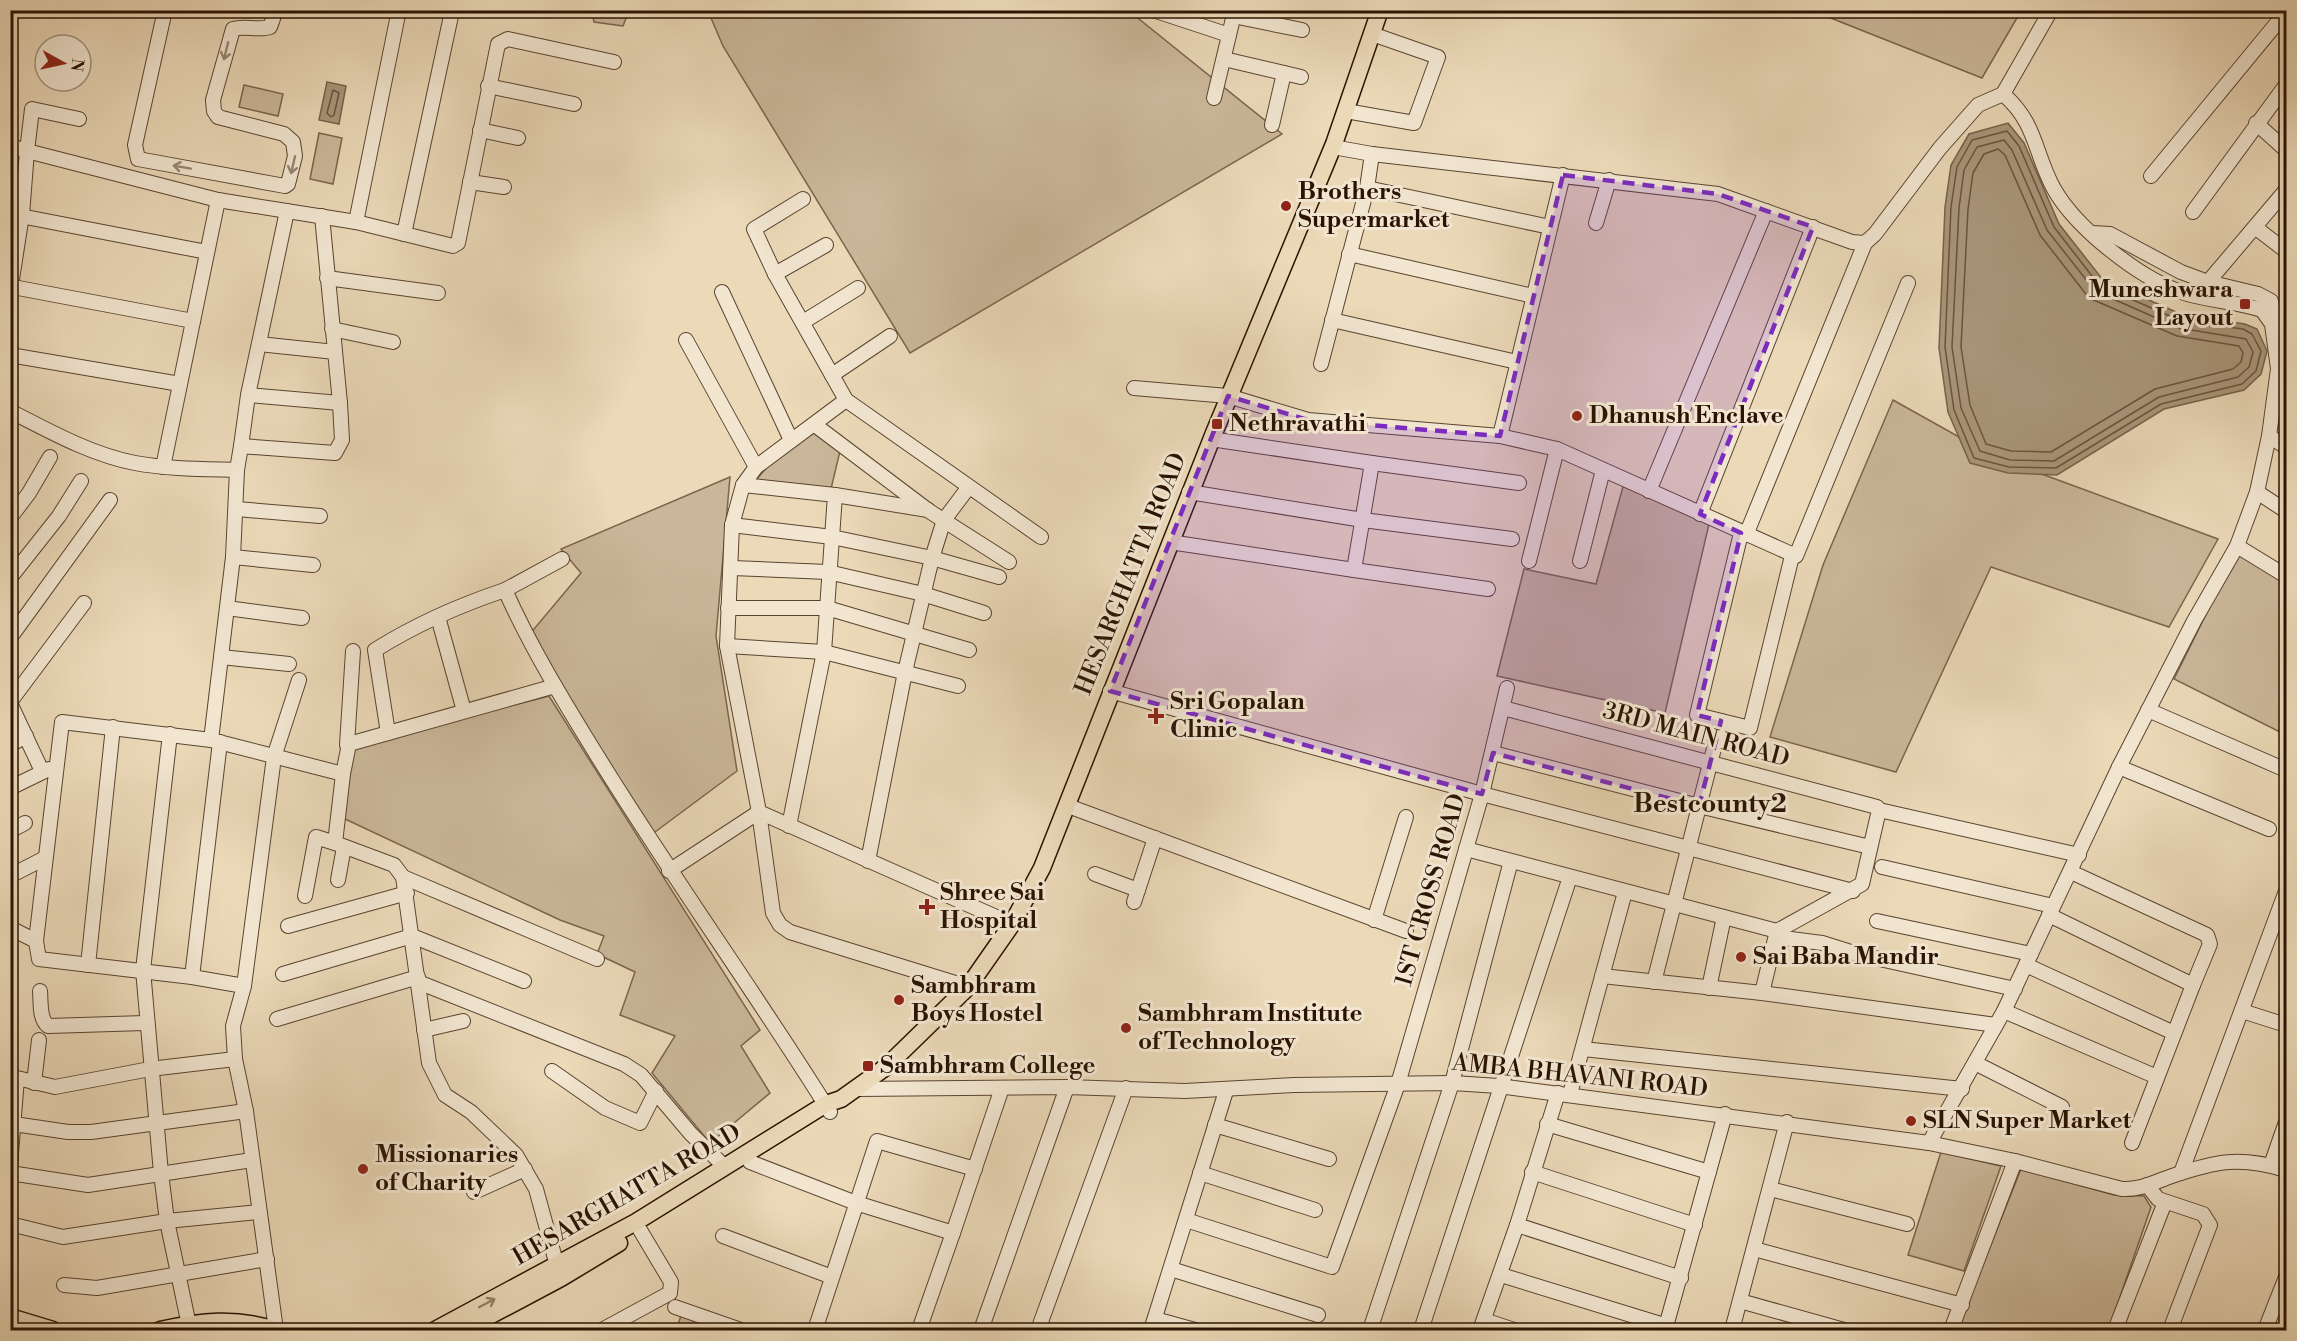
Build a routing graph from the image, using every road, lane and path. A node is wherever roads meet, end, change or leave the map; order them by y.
1 (165, 10) edge
2 (276, 10) edge
3 (399, 10) edge
4 (1153, 10) edge
5 (1380, 10) edge
6 (2051, 10) edge
7 (2286, 12) edge
8 (1234, 14) edge
9 (451, 16) dead end
10 (1302, 30) dead end
11 (1372, 34) junction
12 (1229, 35) junction
13 (1224, 59) junction
14 (614, 62) dead end
15 (1284, 73) junction
16 (1302, 77) dead end
17 (2286, 85) edge
18 (488, 86) junction
19 (2003, 94) junction
20 (1214, 98) dead end
21 (574, 104) dead end
22 (1346, 111) junction
23 (79, 119) dead end
24 (2256, 123) junction
25 (1272, 125) dead end
26 (480, 130) junction
27 (518, 138) dead end
28 (10, 146) edge
29 (1333, 147) junction
30 (2286, 150) edge
31 (27, 151) junction
32 (1372, 154) junction
33 (1563, 175) junction
34 (2151, 176) dead end
35 (240, 177) junction
36 (1609, 180) junction
37 (259, 181) junction
38 (470, 182) junction
39 (504, 187) dead end
40 (1367, 188) junction
41 (2286, 192) edge
42 (803, 198) dead end
43 (218, 200) junction
44 (236, 203) junction
45 (255, 205) junction
46 (288, 211) junction
47 (1766, 211) junction
48 (2193, 212) dead end
49 (16, 214) edge
50 (322, 216) junction
51 (357, 222) junction
52 (1596, 223) dead end
53 (1550, 227) junction
54 (1813, 227) junction
55 (2256, 228) junction
56 (2092, 233) junction
57 (404, 234) junction
58 (1865, 243) junction
59 (826, 244) dead end
60 (2286, 251) edge
61 (207, 252) junction
62 (1350, 254) junction
63 (775, 274) junction
64 (327, 278) junction
65 (2208, 282) junction
66 (1908, 283) dead end
67 (858, 288) dead end
68 (12, 290) edge
69 (722, 292) dead end
70 (438, 293) dead end
71 (1533, 296) junction
72 (1332, 320) junction
73 (193, 321) junction
74 (803, 322) junction
75 (2272, 324) junction
76 (332, 329) junction
77 (890, 336) dead end
78 (686, 340) dead end
79 (393, 342) dead end
80 (259, 344) junction
81 (334, 352) junction
82 (10, 355) edge
83 (1517, 362) junction
84 (1321, 364) dead end
85 (2282, 372) edge
86 (832, 375) junction
87 (180, 384) junction
88 (1134, 388) dead end
89 (248, 395) junction
90 (1228, 396) junction
91 (846, 400) junction
92 (340, 403) junction
93 (10, 411) edge
94 (815, 424) junction
95 (1500, 436) junction
96 (2269, 436) junction
97 (1211, 439) junction
98 (791, 440) junction
99 (241, 446) junction
100 (2286, 447) edge
101 (1557, 449) junction
102 (50, 458) dead end
103 (1372, 463) junction
104 (163, 467) junction
105 (756, 467) junction
106 (237, 470) junction
107 (1603, 470) junction
108 (81, 481) dead end
109 (1519, 483) dead end
110 (743, 485) junction
111 (968, 488) junction
112 (1649, 491) junction
113 (1190, 492) junction
114 (2258, 492) junction
115 (835, 495) junction
116 (110, 500) dead end
117 (237, 509) junction
118 (929, 511) junction
119 (2286, 511) edge
120 (1700, 514) junction
121 (320, 516) dead end
122 (10, 518) edge
123 (944, 520) junction
124 (1363, 520) junction
125 (732, 525) junction
126 (1744, 534) junction
127 (832, 537) junction
128 (1041, 537) dead end
129 (1512, 539) dead end
130 (1170, 542) junction
131 (2237, 546) junction
132 (1792, 556) junction
133 (233, 557) junction
134 (932, 558) junction
135 (562, 559) dead end
136 (1529, 561) dead end
137 (1580, 561) dead end
138 (1009, 562) dead end
139 (313, 565) dead end
140 (732, 568) junction
141 (1354, 570) junction
142 (828, 572) junction
143 (2286, 576) edge
144 (999, 577) dead end
145 (10, 578) edge
146 (1488, 589) dead end
147 (505, 590) junction
148 (922, 594) junction
149 (84, 603) dead end
150 (227, 608) junction
151 (728, 608) junction
152 (827, 608) junction
153 (984, 613) dead end
154 (438, 617) junction
155 (302, 618) dead end
156 (913, 634) junction
157 (10, 638) edge
158 (727, 646) junction
159 (969, 650) dead end
160 (354, 651) dead end
161 (824, 652) junction
162 (221, 657) junction
163 (289, 664) dead end
164 (904, 672) junction
165 (299, 680) dead end
166 (555, 686) junction
167 (958, 686) dead end
168 (1507, 688) dead end
169 (1110, 691) junction
170 (10, 703) edge
171 (1503, 708) junction
172 (2148, 710) junction
173 (464, 711) junction
174 (1721, 721) junction
175 (113, 727) junction
176 (388, 733) junction
177 (170, 734) junction
178 (26, 736) junction
179 (216, 741) junction
180 (10, 744) edge
181 (347, 745) junction
182 (1492, 753) junction
183 (274, 757) junction
184 (1711, 761) junction
185 (57, 766) junction
186 (2119, 767) junction
187 (2286, 770) edge
188 (42, 771) junction
189 (343, 774) junction
190 (10, 789) edge
191 (1482, 794) junction
192 (1068, 806) junction
193 (1699, 806) junction
194 (1878, 808) junction
195 (759, 812) junction
196 (1406, 817) dead end
197 (25, 823) dead end
198 (789, 826) junction
199 (2269, 829) dead end
200 (10, 831) edge
201 (1155, 838) junction
202 (340, 845) junction
203 (1870, 847) junction
204 (1688, 848) junction
205 (1466, 849) junction
206 (2079, 855) junction
207 (45, 858) junction
208 (867, 861) junction
209 (1511, 861) junction
210 (1882, 867) dead end
211 (669, 872) junction
212 (2071, 872) junction
213 (1095, 874) dead end
214 (10, 876) edge
215 (403, 877) junction
216 (1570, 877) junction
217 (338, 880) dead end
218 (1852, 891) junction
219 (2286, 891) edge
220 (1625, 892) junction
221 (407, 893) junction
222 (305, 896) dead end
223 (1674, 904) junction
224 (2051, 910) junction
225 (1724, 918) junction
226 (1374, 920) junction
227 (1877, 921) dead end
228 (1012, 924) junction
229 (288, 926) dead end
230 (1406, 931) dead end
231 (12, 932) edge
232 (1776, 934) junction
233 (412, 936) junction
234 (36, 941) junction
235 (597, 959) dead end
236 (2028, 960) junction
237 (88, 965) junction
238 (143, 970) junction
239 (283, 974) dead end
240 (1602, 976) junction
241 (192, 977) junction
242 (418, 980) junction
243 (524, 981) dead end
244 (1654, 982) junction
245 (2193, 985) junction
246 (243, 986) junction
247 (968, 987) junction
248 (1709, 988) junction
249 (2015, 989) junction
250 (40, 991) dead end
251 (1762, 993) junction
252 (2004, 1011) junction
253 (2242, 1011) junction
254 (277, 1019) dead end
255 (463, 1021) dead end
256 (146, 1023) junction
257 (1996, 1025) junction
258 (2286, 1025) edge
259 (424, 1030) junction
260 (2174, 1033) junction
261 (39, 1040) dead end
262 (1583, 1049) junction
263 (235, 1059) junction
264 (1977, 1064) junction
265 (150, 1069) junction
266 (552, 1071) dead end
267 (14, 1077) edge
268 (2157, 1077) junction
269 (34, 1083) junction
270 (1452, 1083) junction
271 (1398, 1084) junction
272 (1499, 1086) junction
273 (1067, 1087) junction
274 (1002, 1088) junction
275 (1126, 1088) junction
276 (856, 1089) junction
277 (1962, 1089) junction
278 (656, 1091) junction
279 (1226, 1091) junction
280 (1564, 1093) junction
281 (832, 1105) junction
282 (2062, 1107) dead end
283 (246, 1112) junction
284 (1725, 1114) junction
285 (155, 1122) junction
286 (1787, 1122) junction
287 (2286, 1122) edge
288 (14, 1124) junction
289 (1547, 1124) junction
290 (1215, 1125) junction
291 (1929, 1143) junction
292 (2132, 1143) dead end
293 (748, 1158) junction
294 (1329, 1159) dead end
295 (252, 1160) junction
296 (2015, 1161) junction
297 (2271, 1165) junction
298 (10, 1166) edge
299 (724, 1166) junction
300 (975, 1168) junction
301 (525, 1169) junction
302 (2286, 1170) edge
303 (1532, 1172) junction
304 (1709, 1172) junction
305 (10, 1173) edge
306 (161, 1173) junction
307 (1200, 1173) junction
308 (2181, 1173) junction
309 (2147, 1185) junction
310 (1770, 1189) junction
311 (474, 1192) dead end
312 (2164, 1202) junction
313 (856, 1203) junction
314 (1315, 1210) dead end
315 (259, 1212) junction
316 (1186, 1220) junction
317 (167, 1221) junction
318 (10, 1224) edge
319 (1517, 1224) junction
320 (1906, 1224) dead end
321 (1695, 1226) junction
322 (640, 1230) junction
323 (953, 1233) junction
324 (723, 1236) dead end
325 (1754, 1249) junction
326 (267, 1259) junction
327 (1172, 1269) junction
328 (559, 1272) junction
329 (179, 1275) junction
330 (1500, 1275) junction
331 (832, 1277) junction
332 (1681, 1278) junction
333 (2286, 1278) edge
334 (64, 1286) dead end
335 (1740, 1301) junction
336 (1962, 1305) junction
337 (675, 1307) dead end
338 (1318, 1315) dead end
339 (10, 1317) edge
340 (1153, 1325) edge
341 (1482, 1325) edge
342 (190, 1327) edge
343 (10, 1328) edge
344 (457, 1328) edge
345 (1666, 1328) edge
346 (19, 1330) edge
347 (53, 1330) edge
348 (160, 1330) edge
349 (211, 1330) edge
350 (236, 1330) edge
351 (276, 1330) edge
352 (435, 1330) edge
353 (602, 1330) edge
354 (741, 1330) edge
355 (814, 1330) edge
356 (919, 1330) edge
357 (981, 1330) edge
358 (1038, 1330) edge
359 (1195, 1330) edge
360 (1370, 1330) edge
361 (1421, 1330) edge
362 (1514, 1330) edge
363 (1732, 1330) edge
364 (1844, 1330) edge
365 (1951, 1330) edge
366 (2115, 1330) edge
367 (2170, 1330) edge
368 (2265, 1330) edge

35 -> 1 street
2 -> 37 street
3 - 51 street
4 - 12 street
5 - 11 main road, HESARGHATTA ROAD
6 - 19 street
7 - 34 street
8 - 10 street
8 - 12 street
9 - 57 street
11 - 22 main road, HESARGHATTA ROAD
11 - 22 street
12 - 13 street
13 - 15 street
13 - 20 street
14 - 18 street
15 - 16 street
15 - 25 street
17 - 24 street
18 - 21 street
18 - 26 street
19 - 56 street
19 - 58 street
22 - 29 main road, HESARGHATTA ROAD
23 - 31 street
24 - 30 street
24 - 48 street
26 - 27 street
26 - 38 street
28 - 31 street
29 - 32 street
29 - 90 main road, HESARGHATTA ROAD
31 - 43 street
31 - 49 street
32 - 33 street
32 - 40 street
33 - 36 street
33 - 53 street
35 - 37 street
35 - 44 street
36 - 47 street
36 - 52 street
37 - 45 street
38 - 39 street
38 - 57 street
40 - 53 street
40 - 62 street
41 - 55 street
42 - 63 street
43 - 44 street
43 - 61 street
44 - 45 street
45 - 46 street
46 - 50 street
46 - 80 street
47 - 54 street
47 - 112 street
49 - 61 street
49 - 68 street
50 - 51 street
50 - 64 street
51 - 57 street
53 - 71 street
54 - 58 street
54 - 120 street
55 - 60 street
55 - 65 street
56 - 65 street
56 - 75 street
58 - 126 street
59 - 63 street
61 - 73 street
62 - 71 street
62 - 72 street
63 - 74 street
64 - 70 street
64 - 76 street
65 - 75 street
66 - 132 street
67 - 74 street
68 - 73 street
69 - 98 street
71 - 83 street
72 - 83 street
72 - 84 street
73 - 87 street
74 - 86 street
75 - 85 street
76 - 79 street
76 - 81 street
77 - 86 street
78 - 105 street
80 - 81 street
80 - 89 street
81 - 92 street
82 - 87 street
83 - 95 street
85 - 96 street
86 - 91 street
87 - 104 street
88 - 90 street
89 - 92 street
89 - 99 street
90 - 95 street
90 - 97 main road, HESARGHATTA ROAD
91 - 94 street
91 - 111 street
92 - 99 street
93 - 104 street
94 - 98 street
94 - 118 street
95 - 101 street
96 - 100 street
96 - 114 street
97 - 103 street
97 - 113 main road, HESARGHATTA ROAD
98 - 105 street
99 - 106 street
101 - 107 street
101 - 136 street
102 - 122 street
103 - 109 street
103 - 124 street
104 - 106 street
105 - 110 street
106 - 117 street
107 - 112 street
107 - 137 street
108 - 145 street
110 - 115 street
110 - 125 street
111 - 123 street
111 - 128 street
112 - 120 street
113 - 124 street
113 - 130 main road, HESARGHATTA ROAD
114 - 119 street
114 - 131 street
115 - 118 street
115 - 127 street
116 - 157 street
117 - 121 street
117 - 133 street
118 - 123 street
120 - 126 street
123 - 134 street
123 - 138 street
124 - 129 street
124 - 141 street
125 - 127 street
125 - 140 street
126 - 132 street
126 - 174 street
127 - 134 street
127 - 142 street
130 - 141 street
130 - 169 main road, HESARGHATTA ROAD
131 - 143 street
131 - 172 street
132 - 174 street
133 - 139 street
133 - 150 street
134 - 144 street
134 - 148 street
135 - 147 street
140 - 142 street
140 - 151 street
141 - 146 street
142 - 148 street
142 - 152 street
147 - 154 street
147 - 166 street
148 - 153 street
148 - 156 street
149 - 170 street
150 - 155 street
150 - 162 street
151 - 152 street
151 - 158 street
152 - 156 street
152 - 161 street
154 - 173 street
154 - 176 street
156 - 159 street
156 - 164 street
158 - 161 street
158 - 195 street
160 - 181 street
161 - 164 street
161 - 198 street
162 - 163 street
162 - 179 street
164 - 167 street
164 - 208 street
165 - 183 street
166 - 173 street
166 - 211 street
168 - 171 street, 1ST CROSS ROAD
169 - 191 street
169 - 192 main road, HESARGHATTA ROAD
170 - 178 street
171 - 182 street, 1ST CROSS ROAD
171 - 184 street, 3RD MAIN ROAD
172 - 186 street
172 - 187 street
173 - 176 street
174 - 184 street
175 - 177 street
175 - 185 street
175 - 237 street
176 - 181 street
177 - 179 street
177 - 238 street
178 - 180 street
178 - 188 street
179 - 183 street
179 - 241 street
181 - 189 street
182 - 191 street, 1ST CROSS ROAD
182 - 193 street
183 - 189 street
183 - 246 street
184 - 193 street
184 - 194 street, 3RD MAIN ROAD
185 - 188 street
185 - 207 street
186 - 199 street
186 - 206 street
188 - 190 street
189 - 202 street
191 - 204 street
191 - 205 street, 1ST CROSS ROAD
192 - 201 street
192 - 228 main road, HESARGHATTA ROAD
193 - 203 street
193 - 204 street
194 - 203 street
194 - 206 street, 3RD MAIN ROAD
195 - 198 street
195 - 211 street
195 - 247 street
196 - 226 street
197 - 200 street
198 - 208 street
201 - 213 street
201 - 226 street
202 - 215 street
202 - 217 street
202 - 222 street
203 - 218 street
204 - 218 street
204 - 223 street
205 - 209 street
205 - 271 street, 1ST CROSS ROAD
206 - 212 street
207 - 214 street
207 - 234 street
208 - 228 street
209 - 216 street
209 - 270 street
210 - 224 street
211 - 281 street
212 - 224 street
212 - 245 street
215 - 221 street
215 - 235 street
216 - 220 street
216 - 272 street
218 - 232 street
219 - 253 street
220 - 223 street
220 - 240 street
221 - 229 street
221 - 233 street
223 - 225 street
223 - 244 street
224 - 236 street
224 - 245 street
225 - 232 street
225 - 248 street
226 - 230 street
227 - 236 street
228 - 247 main road, HESARGHATTA ROAD
231 - 234 street
232 - 249 street
232 - 251 street
233 - 239 street
233 - 242 street
233 - 243 street
234 - 237 street
236 - 249 street
236 - 260 street
237 - 238 street
238 - 241 street
238 - 256 street
240 - 244 street
240 - 262 street
241 - 246 street
242 - 254 street
242 - 259 street
242 - 278 street
244 - 248 street
245 - 260 street
246 - 263 street
247 - 276 main road, HESARGHATTA ROAD
248 - 251 street
249 - 252 street
250 - 256 street
251 - 257 street
252 - 257 street
252 - 268 street
253 - 258 street
253 - 308 street
255 - 259 street
256 - 265 street
257 - 264 street
259 - 301 street
260 - 268 street
261 - 269 street
262 - 277 street
262 - 280 street
263 - 265 street
263 - 283 street
264 - 277 street
264 - 282 street
265 - 269 street
265 - 285 street
266 - 278 street
267 - 269 street
267 - 288 street
268 - 292 street
270 - 271 street, AMBA BHAVANI ROAD
270 - 272 street, AMBA BHAVANI ROAD
270 - 360 street
271 - 279 street, AMBA BHAVANI ROAD
271 - 316 street, 1ST CROSS ROAD
272 - 280 street, AMBA BHAVANI ROAD
272 - 361 street
273 - 274 street, AMBA BHAVANI ROAD
273 - 275 street, AMBA BHAVANI ROAD
273 - 357 street
274 - 276 street, AMBA BHAVANI ROAD
274 - 300 street
275 - 279 street, AMBA BHAVANI ROAD
275 - 358 street
276 - 281 main road, HESARGHATTA ROAD
277 - 291 street
278 - 299 street
279 - 290 street
280 - 284 street, AMBA BHAVANI ROAD
280 - 289 street
281 - 293 main road, HESARGHATTA ROAD
283 - 285 street
283 - 295 street
284 - 286 street, AMBA BHAVANI ROAD
284 - 304 street
285 - 288 street
285 - 306 street
286 - 291 street, AMBA BHAVANI ROAD
286 - 310 street
287 - 297 street
288 - 298 street
289 - 303 street
289 - 304 street
290 - 294 street
290 - 307 street
291 - 296 street, AMBA BHAVANI ROAD
293 - 299 main road, HESARGHATTA ROAD
293 - 313 street
293 - 322 main road, HESARGHATTA ROAD
295 - 306 street
295 - 315 street
296 - 309 street, AMBA BHAVANI ROAD
296 - 336 street
297 - 302 street, AMBA BHAVANI ROAD
297 - 308 street, AMBA BHAVANI ROAD
299 - 328 main road, HESARGHATTA ROAD
300 - 313 street
300 - 323 street
301 - 311 street
301 - 328 street
303 - 319 street
303 - 321 street
304 - 321 street
305 - 306 street
306 - 317 street
307 - 314 street
307 - 316 street
308 - 309 street, AMBA BHAVANI ROAD
309 - 312 street
310 - 320 street
310 - 325 street
312 - 366 street
312 - 367 street
313 - 323 street
313 - 331 street
315 - 317 street
315 - 326 street
316 - 327 street
317 - 318 street
317 - 329 street
319 - 330 street
319 - 332 street
321 - 332 street
322 - 328 main road, HESARGHATTA ROAD
322 - 353 street
323 - 356 street
324 - 331 street
325 - 335 street
325 - 336 street
326 - 329 street
326 - 351 street
327 - 338 street
327 - 340 street
328 - 344 main road, HESARGHATTA ROAD
329 - 334 street
329 - 342 street
330 - 341 street
330 - 345 street
331 - 355 street
332 - 345 street
333 - 368 street
335 - 363 street
335 - 364 street
336 - 365 street
337 - 354 street
339 - 347 main road
340 - 359 street
341 - 362 street
342 - 348 main road
342 - 351 main road
343 - 346 main road
344 - 352 main road, HESARGHATTA ROAD
349 - 350 main road

